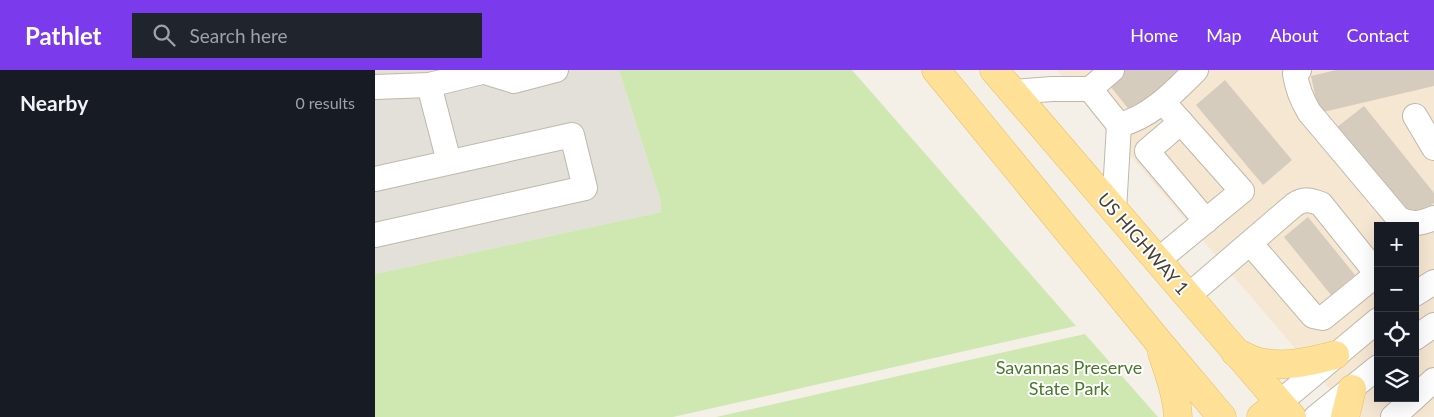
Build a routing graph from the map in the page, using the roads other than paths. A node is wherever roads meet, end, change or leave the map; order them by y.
1 (556, 70) edge
2 (935, 70) edge
3 (1112, 70) edge
4 (1196, 70) edge
5 (1299, 70) edge
6 (488, 71) edge
7 (1007, 78) edge
8 (429, 85) junction
9 (375, 87) edge
10 (1090, 89) junction
11 (1163, 102) junction
12 (1415, 116) dead end
13 (1181, 122) junction
14 (1119, 125) junction
15 (1434, 148) edge
16 (449, 162) junction
17 (375, 179) edge
18 (1114, 210) junction
19 (1434, 218) edge
20 (1206, 221) junction
21 (375, 235) edge
22 (1254, 247) junction
23 (1157, 261) junction
24 (1374, 270) edge
25 (1374, 274) edge
26 (1434, 282) edge
27 (1419, 291) edge
28 (1188, 296) junction
29 (1374, 323) edge
30 (1434, 325) edge
31 (1419, 335) edge
32 (1157, 340) junction
33 (1235, 352) junction
34 (1335, 355) junction
35 (1374, 370) edge
36 (1434, 380) edge
37 (1352, 389) junction
38 (1406, 408) edge
39 (1277, 412) edge
40 (1178, 417) edge
41 (1223, 417) edge
42 (1316, 417) edge
43 (1345, 417) edge

1 - 6 street
2 - 32 main road
3 - 10 street
4 - 11 street
5 - 19 street
6 - 8 street
7 - 10 street
7 - 18 main road, US HIGHWAY 1
8 - 9 street
8 - 16 street
10 - 14 street
11 - 13 street
11 - 14 street
12 - 15 street
13 - 20 street
13 - 20 street
14 - 18 street
16 - 17 street
16 - 21 street
18 - 23 main road, US HIGHWAY 1
20 - 23 street
22 - 24 street
22 - 25 street
22 - 28 street
23 - 28 main road, US HIGHWAY 1
26 - 27 street
28 - 33 main road, US HIGHWAY 1
29 - 34 street
30 - 31 street
32 - 40 main road
32 - 41 main road
33 - 34 main road
33 - 39 main road, US HIGHWAY 1
34 - 39 street
35 - 37 street
36 - 38 street
37 - 42 street
37 - 43 main road

